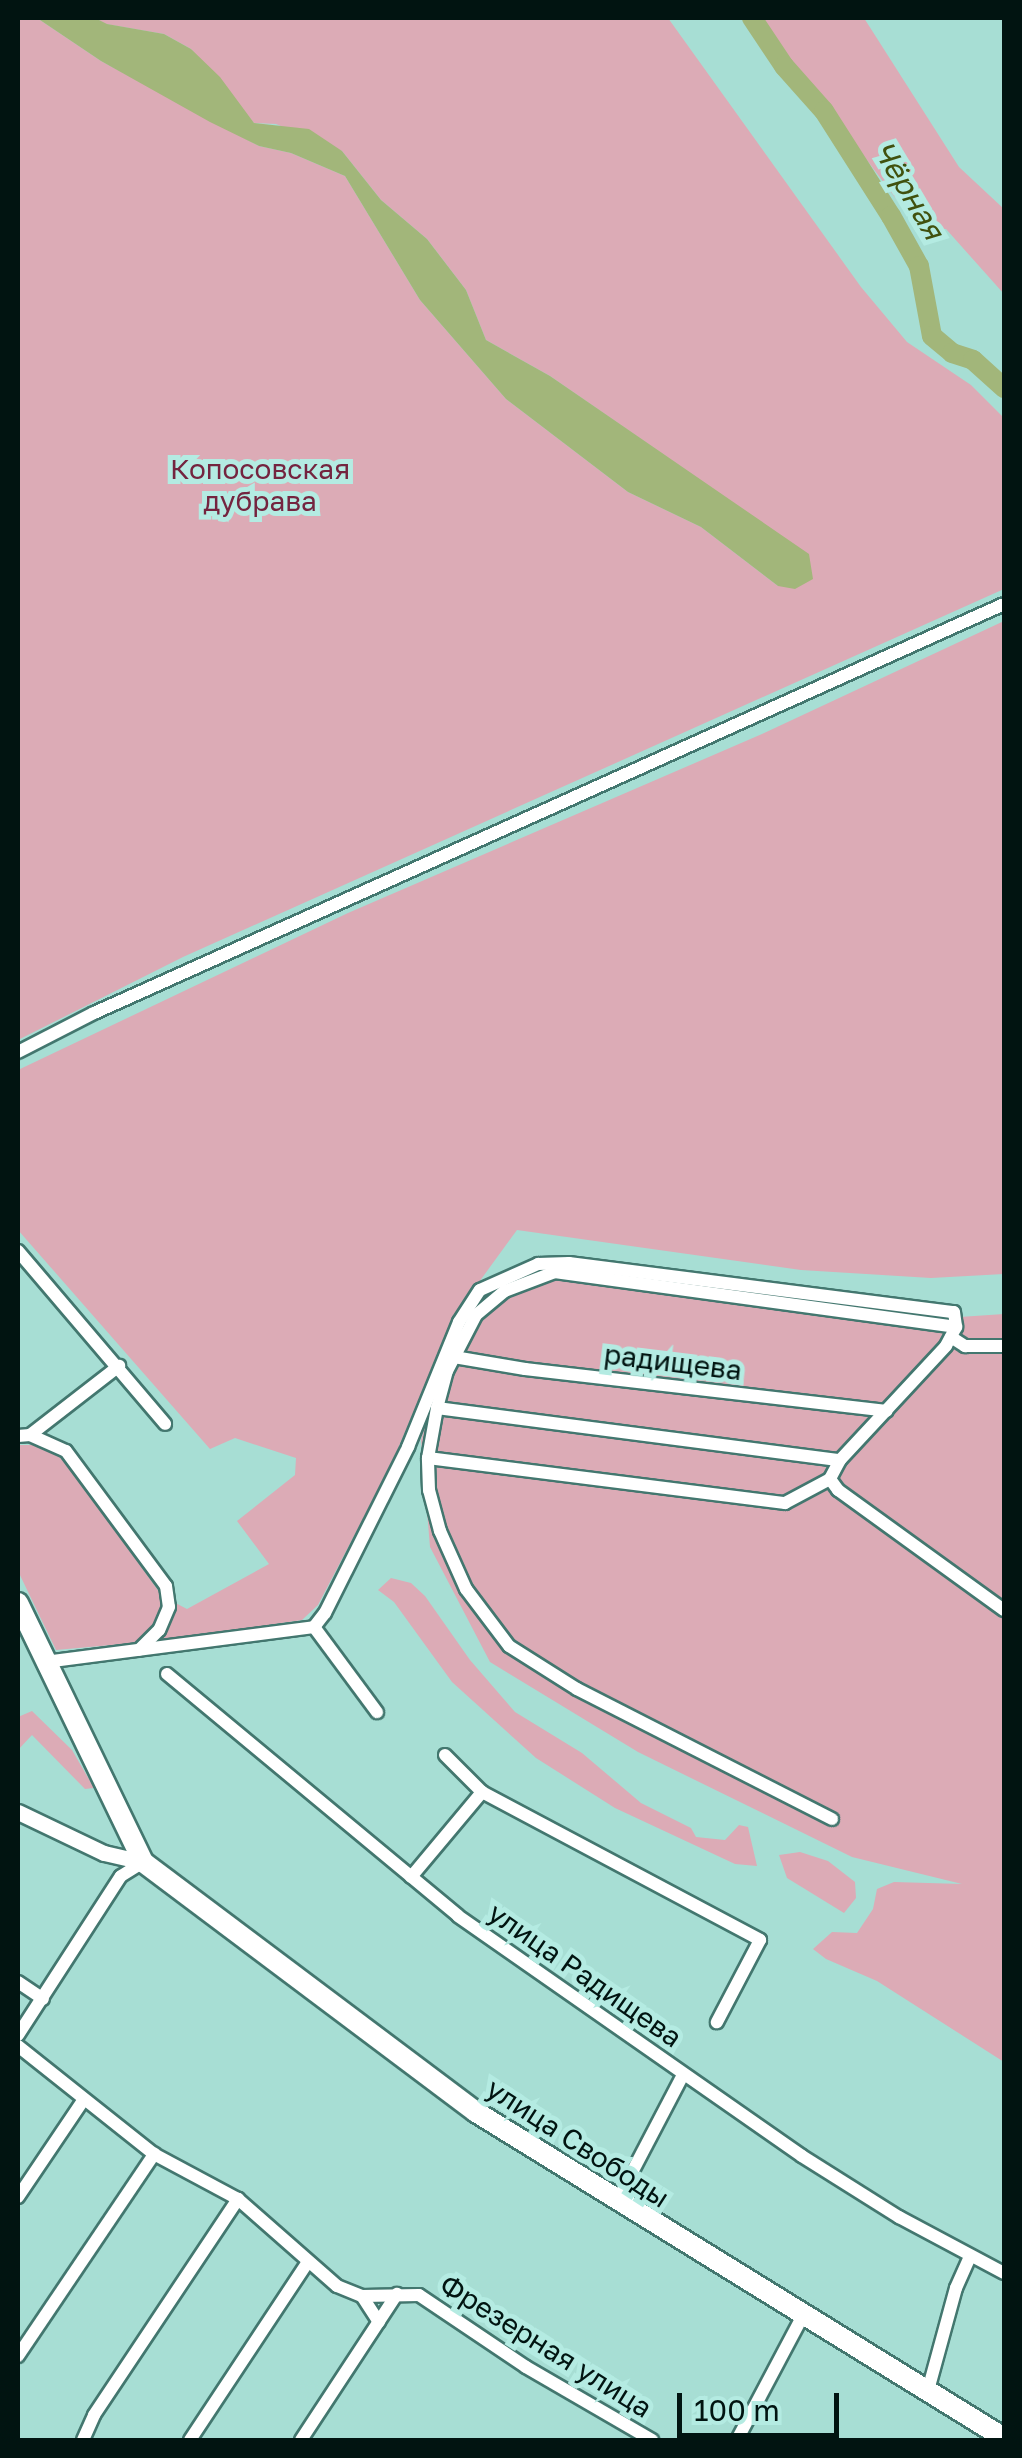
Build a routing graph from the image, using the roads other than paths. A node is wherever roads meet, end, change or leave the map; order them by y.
1 (1004, 604) edge
2 (18, 1052) edge
3 (18, 1251) edge
4 (953, 1332) junction
5 (1004, 1346) edge
6 (454, 1357) junction
7 (119, 1366) junction
8 (437, 1408) junction
9 (887, 1412) junction
10 (165, 1424) dead end
11 (24, 1436) edge
12 (428, 1458) junction
13 (840, 1460) junction
14 (830, 1480) junction
15 (18, 1603) edge
16 (1004, 1610) edge
17 (314, 1627) junction
18 (139, 1650) junction
19 (45, 1662) junction
20 (167, 1674) dead end
21 (377, 1712) dead end
22 (444, 1755) dead end
23 (482, 1792) junction
24 (18, 1812) edge
25 (832, 1819) dead end
26 (142, 1862) junction
27 (411, 1877) junction
28 (18, 1982) edge
29 (43, 1999) junction
30 (717, 2022) dead end
31 (18, 2034) edge
32 (18, 2046) edge
33 (683, 2075) junction
34 (84, 2099) junction
35 (154, 2154) junction
36 (18, 2196) edge
37 (238, 2199) junction
38 (617, 2201) junction
39 (970, 2257) junction
40 (307, 2263) junction
41 (1004, 2273) edge
42 (397, 2294) junction
43 (362, 2296) junction
44 (802, 2317) junction
45 (379, 2322) junction
46 (18, 2356) edge
47 (928, 2394) junction
48 (1004, 2438) edge
49 (82, 2440) edge
50 (190, 2440) edge
51 (301, 2440) edge
52 (652, 2440) edge
53 (737, 2440) edge

1 - 2 street
3 - 7 street
4 - 5 street
4 - 6 street
4 - 9 street
4 - 17 street
6 - 8 street
6 - 9 street, радищева
7 - 10 street
7 - 11 street
8 - 12 street
8 - 13 street
9 - 13 street
11 - 18 street
12 - 14 street
12 - 25 street
13 - 14 street
14 - 16 street
15 - 19 main road
17 - 18 street
17 - 21 street
18 - 19 street
19 - 26 main road
20 - 27 street, улица Радищева
22 - 23 street
23 - 27 street
23 - 30 street
24 - 26 street
26 - 29 street
26 - 38 main road, улица Свободы
27 - 33 street, улица Радищева
28 - 29 street
29 - 31 street
32 - 34 street
33 - 38 street
33 - 39 street, улица Радищева
34 - 35 street
34 - 36 street
35 - 37 street
35 - 46 street
37 - 40 street
37 - 49 street
38 - 44 main road, улица Свободы
39 - 41 street, улица Радищева
39 - 47 street
40 - 43 street
40 - 50 street
42 - 43 street, Фрезерная улица
42 - 45 street
42 - 52 street, Фрезерная улица
43 - 45 street
44 - 47 main road, улица Свободы
44 - 53 street
45 - 51 street
47 - 48 main road, улица Свободы

